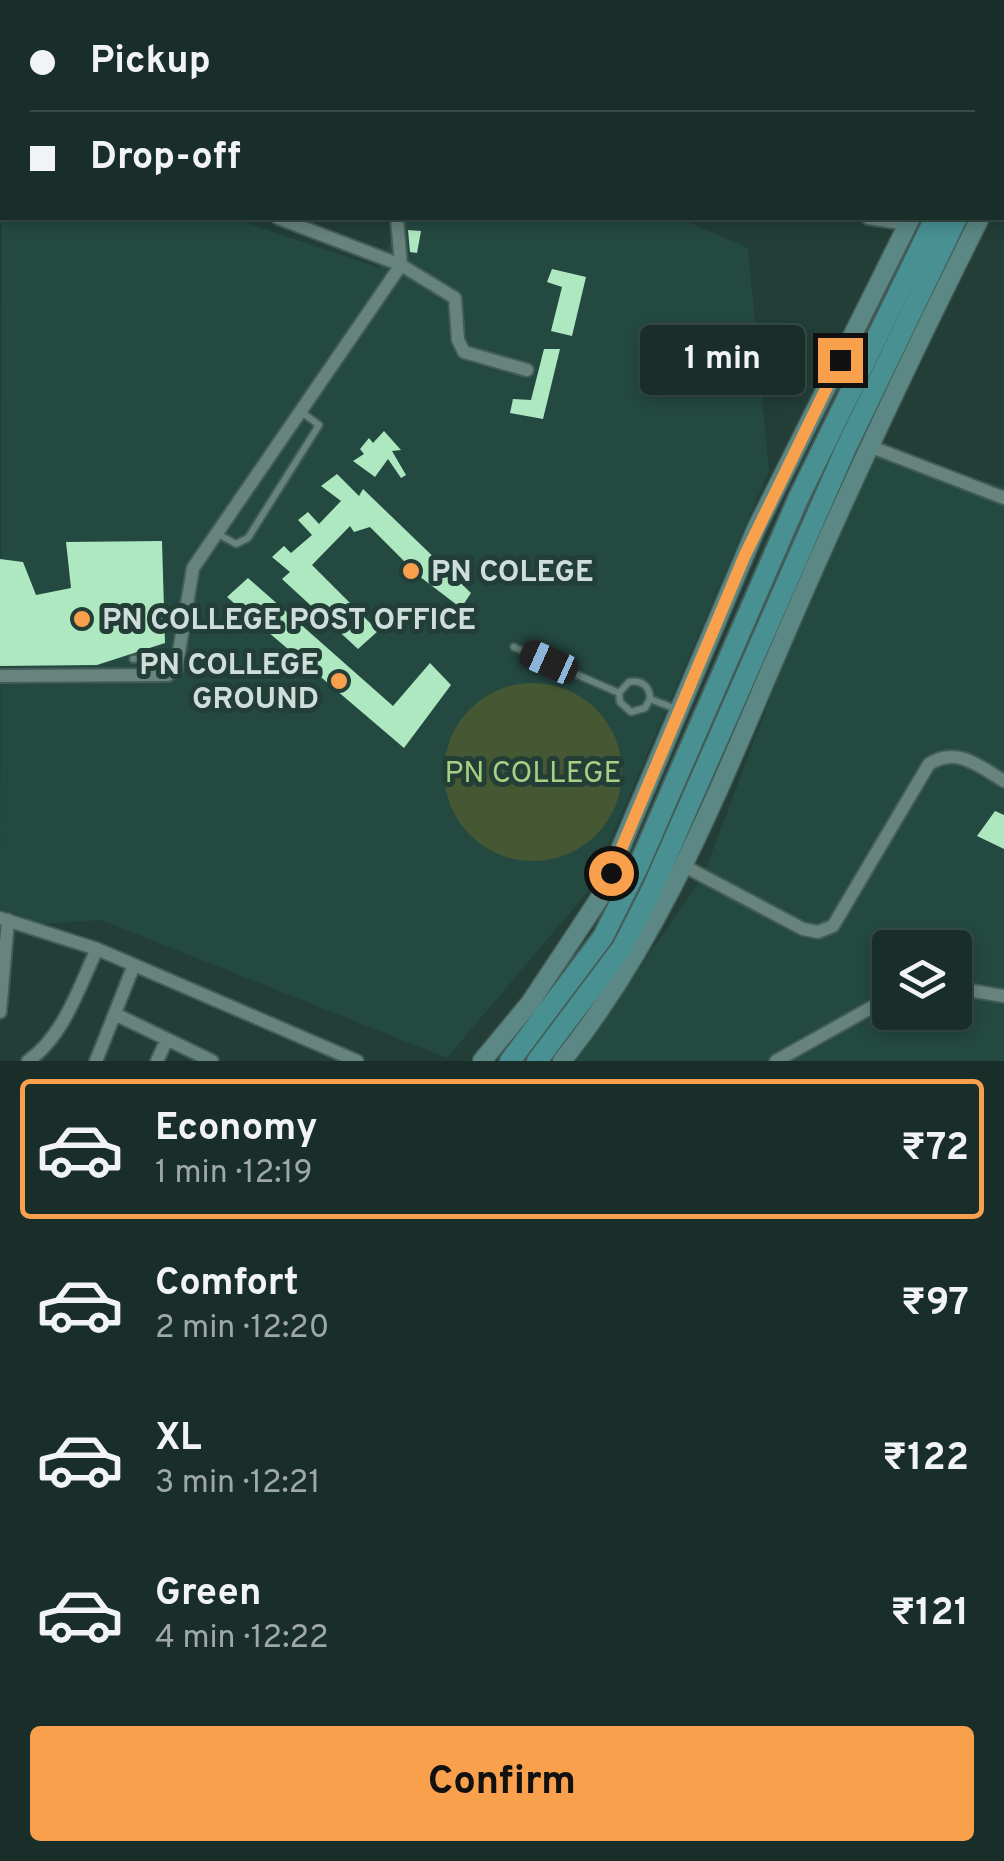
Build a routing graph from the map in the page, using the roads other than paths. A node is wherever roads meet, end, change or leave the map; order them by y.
1 (283, 220) edge
2 (397, 220) edge
3 (934, 220) edge
4 (956, 220) edge
5 (979, 220) edge
6 (909, 221) edge
7 (401, 265) junction
8 (527, 370) dead end
9 (300, 411) junction
10 (869, 446) junction
11 (1004, 498) edge
12 (217, 533) junction
13 (514, 647) dead end
14 (180, 656) junction
15 (133, 659) dead end
16 (0, 676) edge
17 (619, 692) junction
18 (650, 699) junction
19 (680, 710) junction
20 (1004, 781) edge
21 (686, 867) junction
22 (4, 919) edge
23 (96, 948) junction
24 (134, 965) junction
25 (972, 991) edge
26 (1004, 996) edge
27 (872, 1007) edge
28 (0, 1012) edge
29 (115, 1014) junction
30 (167, 1039) junction
31 (28, 1061) edge
32 (96, 1061) edge
33 (157, 1061) edge
34 (212, 1061) edge
35 (357, 1061) edge
36 (482, 1061) edge
37 (510, 1061) edge
38 (536, 1061) edge
39 (562, 1061) edge
40 (776, 1061) edge

1 - 7 street
2 - 7 street
3 - 37 highway
4 - 38 highway
5 - 10 main road
6 - 19 main road
7 - 8 street
7 - 9 street
9 - 12 street
9 - 12 lane
10 - 11 street
10 - 21 main road
12 - 14 street
13 - 17 lane
14 - 15 lane
14 - 16 street
17 - 18 lane
17 - 18 lane
18 - 19 lane
19 - 36 main road
20 - 21 street
21 - 39 main road
22 - 23 street
22 - 28 street
23 - 24 street
23 - 31 street
24 - 29 street
24 - 35 street
25 - 26 street
27 - 40 street
29 - 30 street
29 - 32 street
30 - 33 street
30 - 34 street

